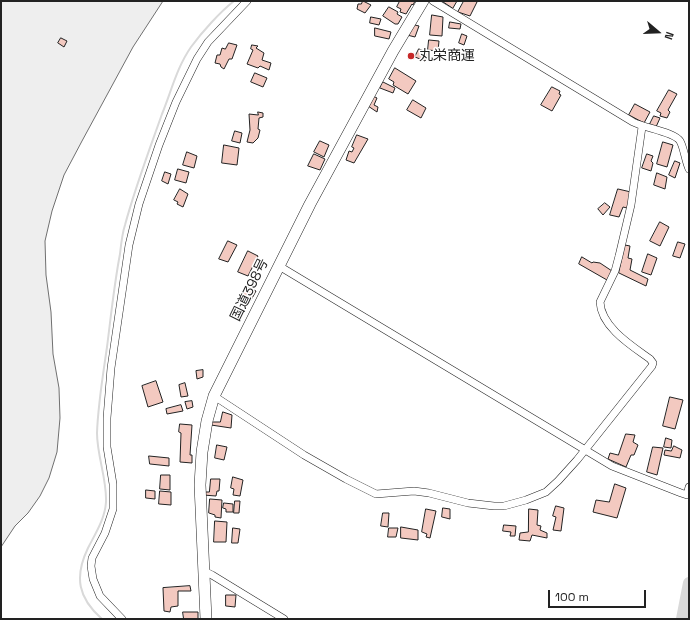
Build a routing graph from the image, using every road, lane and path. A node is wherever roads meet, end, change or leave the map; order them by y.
1 (247, 1) edge
2 (423, 1) edge
3 (433, 1) edge
4 (642, 127) junction
5 (689, 169) edge
6 (279, 266) junction
7 (214, 396) junction
8 (585, 450) junction
9 (689, 487) edge
10 (204, 571) junction
11 (122, 619) edge
12 (206, 619) edge
13 (284, 619) edge

1 - 11 street
2 - 6 highway, 国道398号
3 - 4 street
4 - 5 street
4 - 8 street
6 - 7 highway, 国道398号
6 - 8 street
7 - 8 street
7 - 10 highway, 国道398号
8 - 9 street
10 - 12 highway, 国道398号
10 - 13 street

